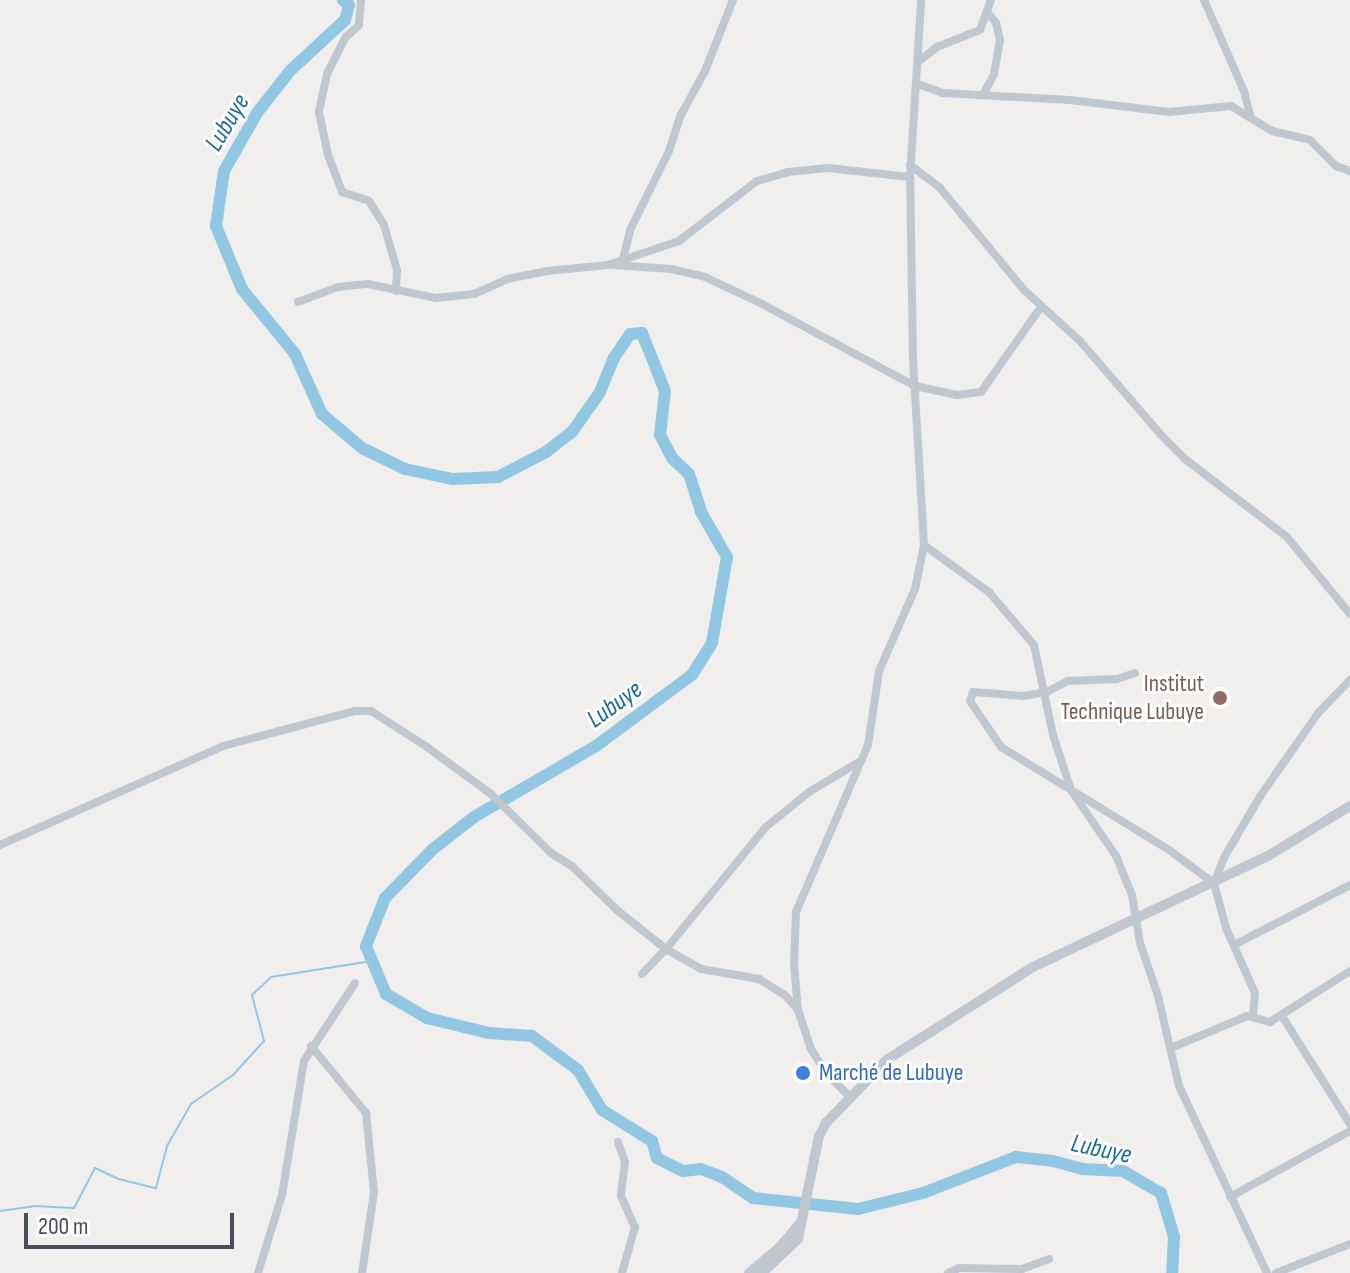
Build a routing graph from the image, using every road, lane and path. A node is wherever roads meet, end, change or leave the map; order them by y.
1 (361, 0) edge
2 (733, 0) edge
3 (921, 0) edge
4 (991, 0) edge
5 (1204, 0) edge
6 (989, 14) junction
7 (919, 61) junction
8 (918, 84) junction
9 (983, 95) junction
10 (1250, 115) junction
11 (910, 165) junction
12 (1350, 171) edge
13 (910, 177) junction
14 (623, 259) junction
15 (608, 265) junction
16 (396, 291) junction
17 (298, 302) dead end
18 (1041, 307) junction
19 (915, 386) junction
20 (924, 545) junction
21 (1350, 614) edge
22 (1135, 673) dead end
23 (1350, 680) edge
24 (1046, 692) junction
25 (859, 761) junction
26 (1071, 790) junction
27 (1350, 806) edge
28 (0, 845) edge
29 (1214, 883) junction
30 (1350, 885) edge
31 (1138, 919) junction
32 (1234, 945) junction
33 (666, 949) junction
34 (1350, 971) edge
35 (642, 974) dead end
36 (355, 983) dead end
37 (798, 1010) junction
38 (1253, 1015) junction
39 (1282, 1016) junction
40 (311, 1046) junction
41 (1171, 1048) junction
42 (849, 1096) junction
43 (1350, 1124) edge
44 (1350, 1131) edge
45 (618, 1142) dead end
46 (1230, 1197) junction
47 (805, 1216) junction
48 (1350, 1244) edge
49 (1049, 1259) dead end
50 (258, 1273) edge
51 (362, 1273) edge
52 (622, 1273) edge
53 (749, 1273) edge
54 (762, 1273) edge
55 (948, 1273) edge
56 (1267, 1273) edge
57 (1276, 1273) edge

1 - 16 street
2 - 14 street
3 - 7 street
4 - 6 street
5 - 10 street
6 - 7 street
6 - 9 street
7 - 8 street
8 - 9 street
8 - 11 street
9 - 10 street
10 - 12 street
11 - 13 street
11 - 18 street
13 - 14 street
13 - 19 street
14 - 15 street
15 - 16 street
15 - 19 street
16 - 17 street
18 - 19 street
18 - 21 street
19 - 20 street
20 - 24 street
20 - 25 street
22 - 24 street
23 - 29 street
24 - 26 street
24 - 26 street
25 - 33 street
25 - 37 street
26 - 29 street
26 - 31 street
27 - 29 street
28 - 33 street
29 - 31 street
29 - 32 street
30 - 32 street
31 - 41 street
31 - 42 street
32 - 38 street
33 - 35 street
33 - 37 street
34 - 39 street
36 - 40 street
37 - 42 street
38 - 39 street
38 - 41 street
39 - 43 street
40 - 50 street
40 - 51 street
41 - 46 street
42 - 47 street
44 - 46 street
45 - 52 street
46 - 56 street
47 - 53 street
47 - 54 street
48 - 57 street
49 - 55 street

